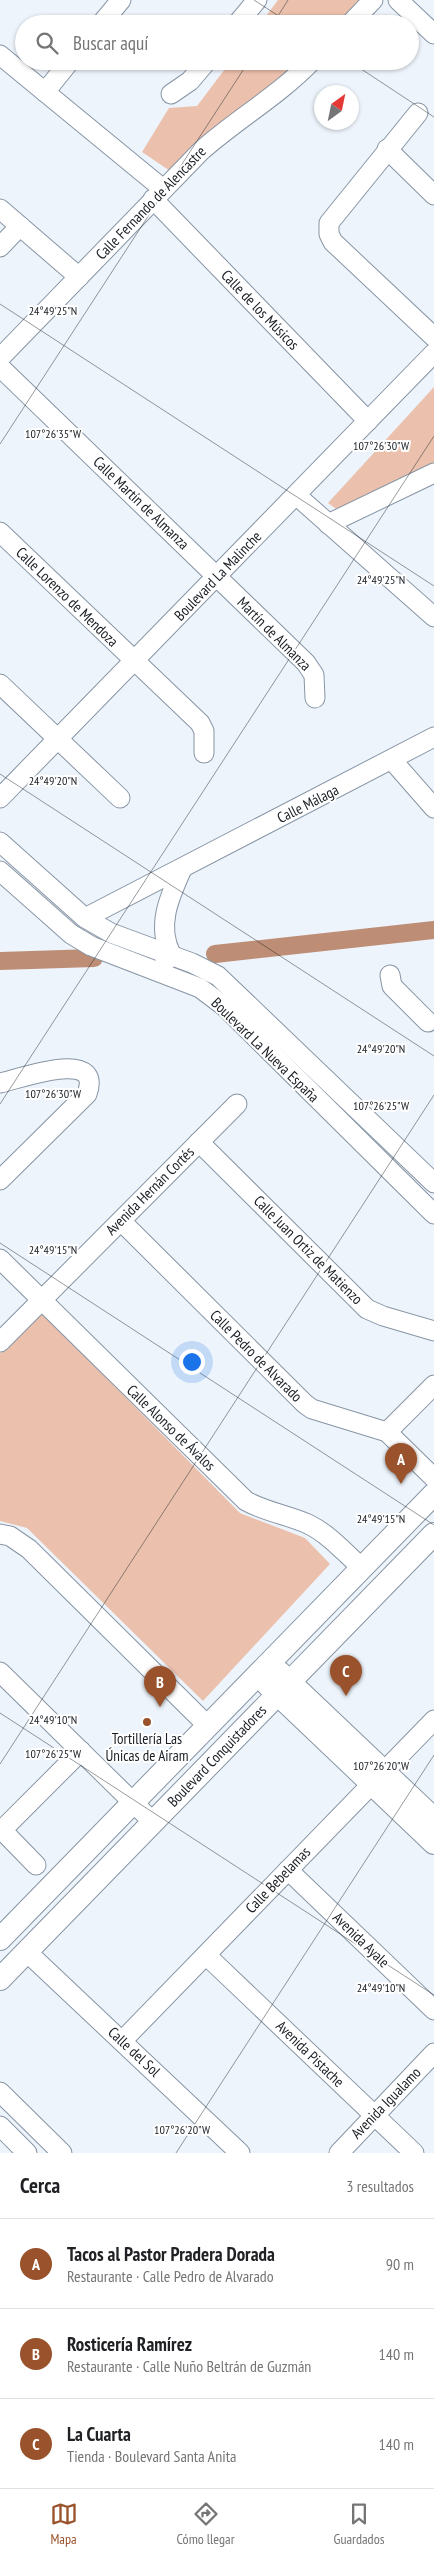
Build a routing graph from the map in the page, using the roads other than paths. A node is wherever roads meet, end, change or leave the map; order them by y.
1 (257, 0) edge
2 (373, 0) edge
3 (398, 0) edge
4 (116, 2) edge
5 (107, 15) edge
6 (244, 15) edge
7 (359, 15) edge
8 (414, 15) edge
9 (419, 20) edge
10 (434, 34) edge
11 (0, 55) edge
12 (15, 67) edge
13 (18, 70) edge
14 (63, 70) edge
15 (199, 70) edge
16 (303, 70) edge
17 (45, 92) junction
18 (171, 94) dead end
19 (418, 114) dead end
20 (387, 149) junction
21 (158, 194) junction
22 (434, 196) edge
23 (0, 209) edge
24 (20, 226) junction
25 (0, 247) edge
26 (79, 277) junction
27 (434, 337) edge
28 (434, 353) edge
29 (0, 358) edge
30 (0, 367) edge
31 (368, 421) junction
32 (434, 473) edge
33 (296, 495) junction
34 (328, 524) junction
35 (0, 532) edge
36 (216, 577) junction
37 (432, 612) edge
38 (134, 662) junction
39 (0, 684) edge
40 (315, 698) dead end
41 (434, 737) edge
42 (58, 740) junction
43 (204, 752) dead end
44 (392, 760) junction
45 (0, 798) edge
46 (120, 798) dead end
47 (434, 808) edge
48 (0, 842) edge
49 (182, 869) junction
50 (0, 871) edge
51 (85, 918) junction
52 (170, 954) junction
53 (158, 970) junction
54 (390, 975) dead end
55 (432, 1024) edge
56 (0, 1083) edge
57 (237, 1104) dead end
58 (199, 1142) junction
59 (0, 1180) edge
60 (434, 1183) edge
61 (434, 1214) edge
62 (121, 1221) junction
63 (0, 1259) edge
64 (42, 1301) junction
65 (434, 1331) edge
66 (0, 1342) edge
67 (434, 1385) edge
68 (388, 1432) junction
69 (434, 1478) edge
70 (434, 1494) edge
71 (0, 1534) edge
72 (434, 1534) edge
73 (362, 1568) junction
74 (263, 1669) junction
75 (0, 1672) edge
76 (284, 1688) junction
77 (434, 1720) edge
78 (208, 1726) junction
79 (81, 1752) junction
80 (378, 1778) junction
81 (133, 1802) junction
82 (434, 1819) edge
83 (153, 1822) junction
84 (1, 1829) edge
85 (434, 1844) edge
86 (36, 1865) dead end
87 (288, 1870) junction
88 (0, 1939) edge
89 (27, 1952) junction
90 (206, 1955) junction
91 (0, 1979) edge
92 (434, 2010) edge
93 (122, 2041) junction
94 (434, 2053) edge
95 (0, 2092) edge
96 (375, 2115) junction
97 (0, 2126) edge
98 (39, 2130) junction
99 (24, 2151) edge
100 (62, 2153) edge
101 (240, 2153) edge
102 (339, 2153) edge
103 (414, 2153) edge

1 - 6 street
2 - 7 street
3 - 8 street
4 - 5 street
9 - 10 street
11 - 12 street, Calle de los Músicos
13 - 17 street, Calle de los Músicos
14 - 17 street
15 - 18 street
16 - 21 street, Calle Fernando de Alencastre
17 - 21 street, Calle de los Músicos
19 - 20 street
20 - 22 street
20 - 27 street
21 - 26 street, Calle Fernando de Alencastre
21 - 31 street, Calle de los Músicos
23 - 24 street
24 - 25 street
24 - 26 street
26 - 29 street, Calle Fernando de Alencastre
28 - 31 street, Boulevard La Malinche
30 - 36 street, Calle Martín de Almanza
31 - 33 street, Boulevard La Malinche
32 - 34 street
33 - 34 street
33 - 36 street, Boulevard La Malinche
34 - 37 street
35 - 38 street, Calle Lorenzo de Mendoza
36 - 38 street, Boulevard La Malinche
36 - 40 street, Martín de Almanza
38 - 42 street, Boulevard La Malinche
38 - 43 street, Calle Lorenzo de Mendoza
39 - 42 street
41 - 44 street, Calle Málaga
42 - 45 street, Boulevard La Malinche
42 - 46 street
44 - 47 street
44 - 49 street, Calle Málaga
48 - 51 street, Boulevard La Nueva España
49 - 51 street, Calle Málaga
49 - 52 street
50 - 53 street, Boulevard La Nueva España
51 - 52 street, Boulevard La Nueva España
52 - 53 street
52 - 60 street, Boulevard La Nueva España
53 - 61 street, Boulevard La Nueva España
54 - 55 street
56 - 59 street
57 - 58 street, Avenida Hernán Cortés
58 - 62 street, Avenida Hernán Cortés
58 - 65 street, Calle Juan Ortiz de Matienzo
62 - 64 street, Avenida Hernán Cortés
62 - 68 street, Calle Pedro de Alvarado
63 - 64 street, Calle Alonso de Ávalos
64 - 66 street, Avenida Hernán Cortés
64 - 73 street, Calle Alonso de Ávalos
67 - 68 street
68 - 69 street, Calle Pedro de Alvarado
70 - 73 street, Boulevard Conquistadores
71 - 78 street
72 - 76 street, Boulevard Conquistadores
73 - 74 street, Boulevard Conquistadores
74 - 76 street
74 - 78 street, Boulevard Conquistadores
75 - 79 street
76 - 80 street
76 - 83 street, Boulevard Conquistadores
77 - 80 street, Calle Bebelamas
78 - 81 street, Boulevard Conquistadores
79 - 81 street
79 - 84 street
80 - 82 street
80 - 85 street
80 - 87 street, Calle Bebelamas
81 - 83 street
81 - 88 street, Boulevard Conquistadores
83 - 89 street, Boulevard Conquistadores
84 - 86 street
87 - 90 street, Calle Bebelamas
87 - 92 street, Avenida Ayale
89 - 91 street, Boulevard Conquistadores
89 - 93 street, Calle del Sol
90 - 93 street, Calle Bebelamas
90 - 96 street, Avenida Pistache
93 - 101 street, Calle del Sol
94 - 96 street, Avenida Igualamo
95 - 98 street
96 - 102 street, Avenida Igualamo
96 - 103 street, Avenida Pistache
97 - 99 street
98 - 99 street
98 - 100 street

